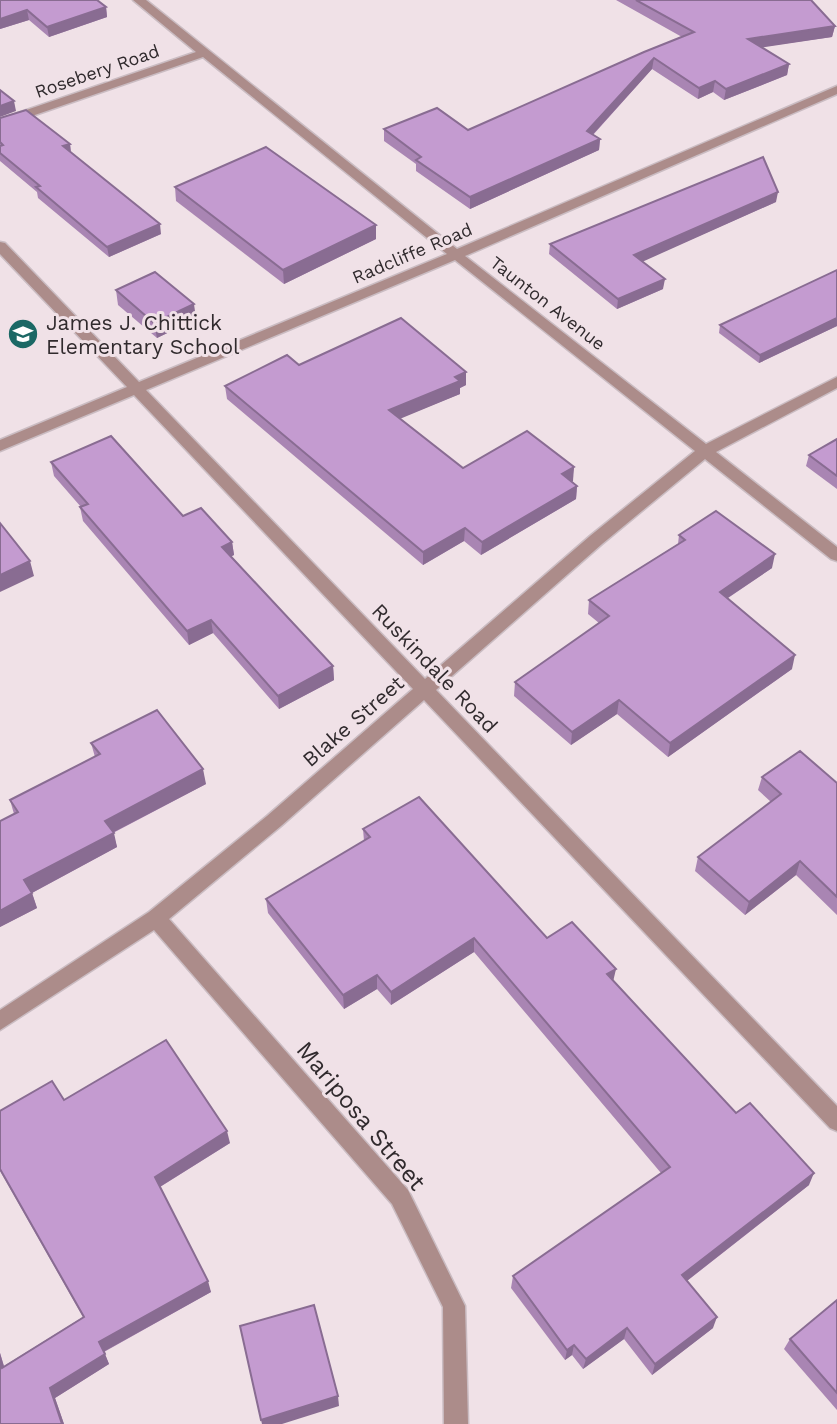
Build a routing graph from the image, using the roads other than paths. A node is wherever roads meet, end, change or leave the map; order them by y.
1 (139, 0) edge
2 (206, 52) junction
3 (837, 90) edge
4 (0, 123) edge
5 (0, 246) edge
6 (456, 255) junction
7 (837, 383) edge
8 (138, 390) junction
9 (0, 446) edge
10 (705, 452) junction
11 (837, 555) edge
12 (422, 690) junction
13 (156, 918) junction
14 (0, 1021) edge
15 (837, 1121) edge
16 (456, 1424) edge

1 - 2 street, Taunton Avenue
2 - 4 street, Rosebery Road
2 - 6 street, Taunton Avenue
3 - 6 street, Radcliffe Road
5 - 8 street, Ruskindale Road
6 - 8 street, Radcliffe Road
6 - 10 street, Taunton Avenue
7 - 10 street, Blake Street
8 - 9 street, Radcliffe Road
8 - 12 street, Ruskindale Road
10 - 11 street, Taunton Avenue
10 - 12 street, Blake Street
12 - 13 street, Blake Street
12 - 15 street, Ruskindale Road
13 - 14 street, Blake Street
13 - 16 street, Mariposa Street

